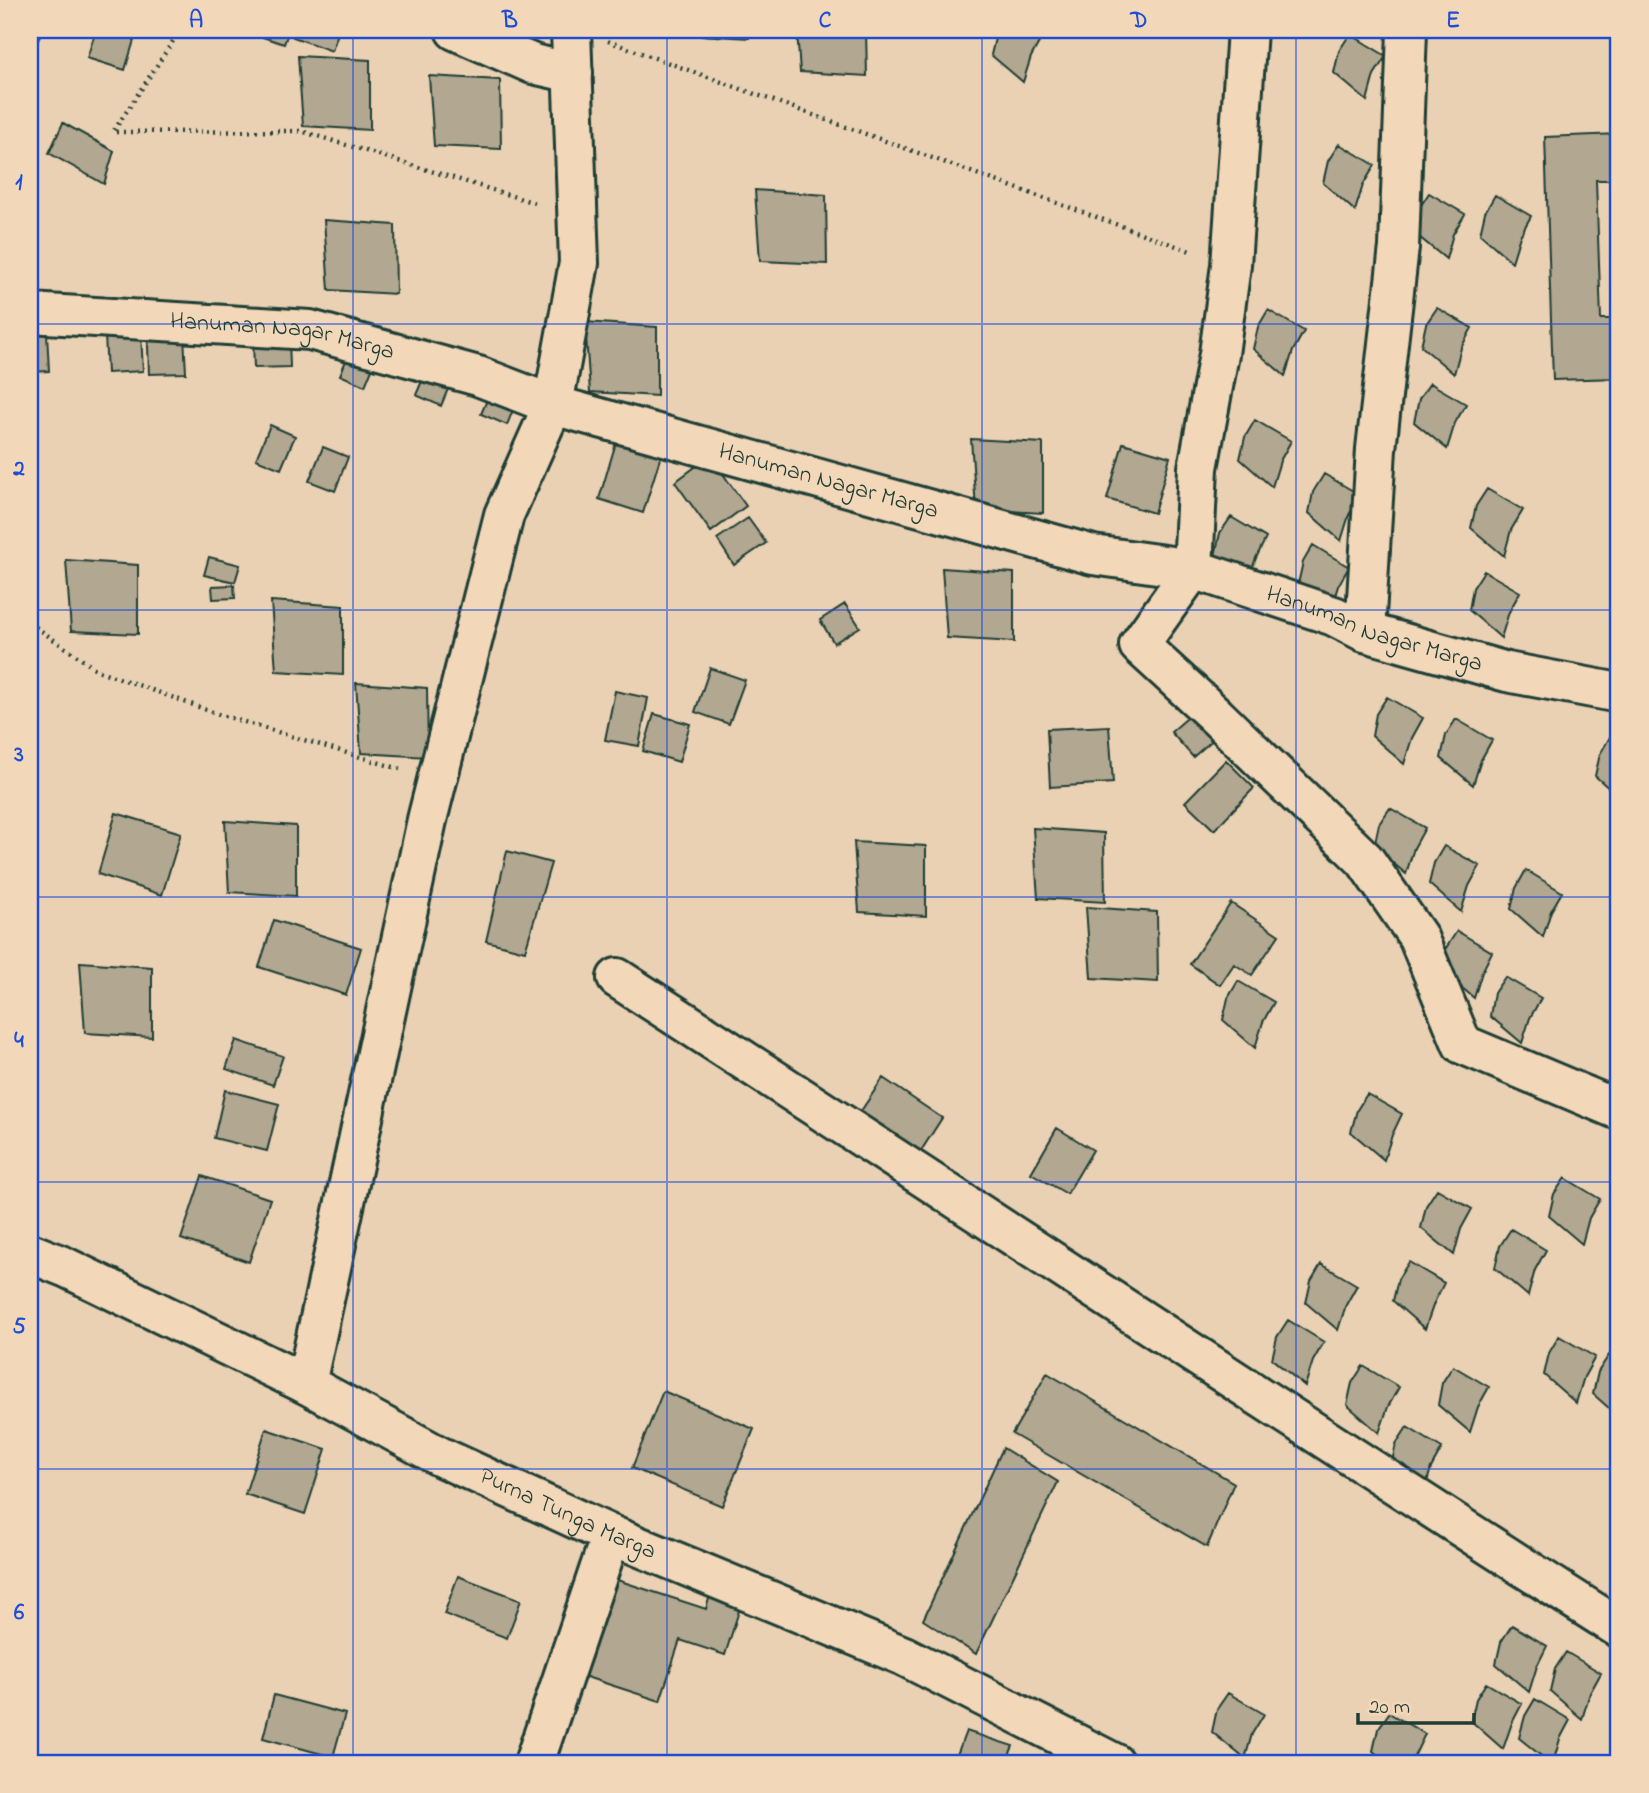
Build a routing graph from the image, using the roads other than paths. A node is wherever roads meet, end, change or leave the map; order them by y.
1 (456, 30) edge
2 (1247, 30) edge
3 (1407, 30) edge
4 (587, 34) edge
5 (573, 73) junction
6 (30, 313) edge
7 (553, 405) junction
8 (1193, 569) junction
9 (1365, 632) junction
10 (1619, 693) edge
11 (617, 978) dead end
12 (1619, 1110) edge
13 (30, 1253) edge
14 (306, 1384) junction
15 (611, 1535) junction
16 (1619, 1628) edge
17 (534, 1763) edge
18 (1114, 1763) edge

1 - 5 street
2 - 8 street
3 - 9 street
4 - 5 street
5 - 7 street
6 - 7 street, Hanuman Nagar Marga
7 - 8 street, Hanuman Nagar Marga
7 - 14 street
8 - 9 street, Hanuman Nagar Marga
8 - 12 street
9 - 10 street, Hanuman Nagar Marga
11 - 16 street
13 - 14 street, Purna Tunga Marga
14 - 15 street, Purna Tunga Marga
15 - 17 street
15 - 18 street, Purna Tunga Marga

